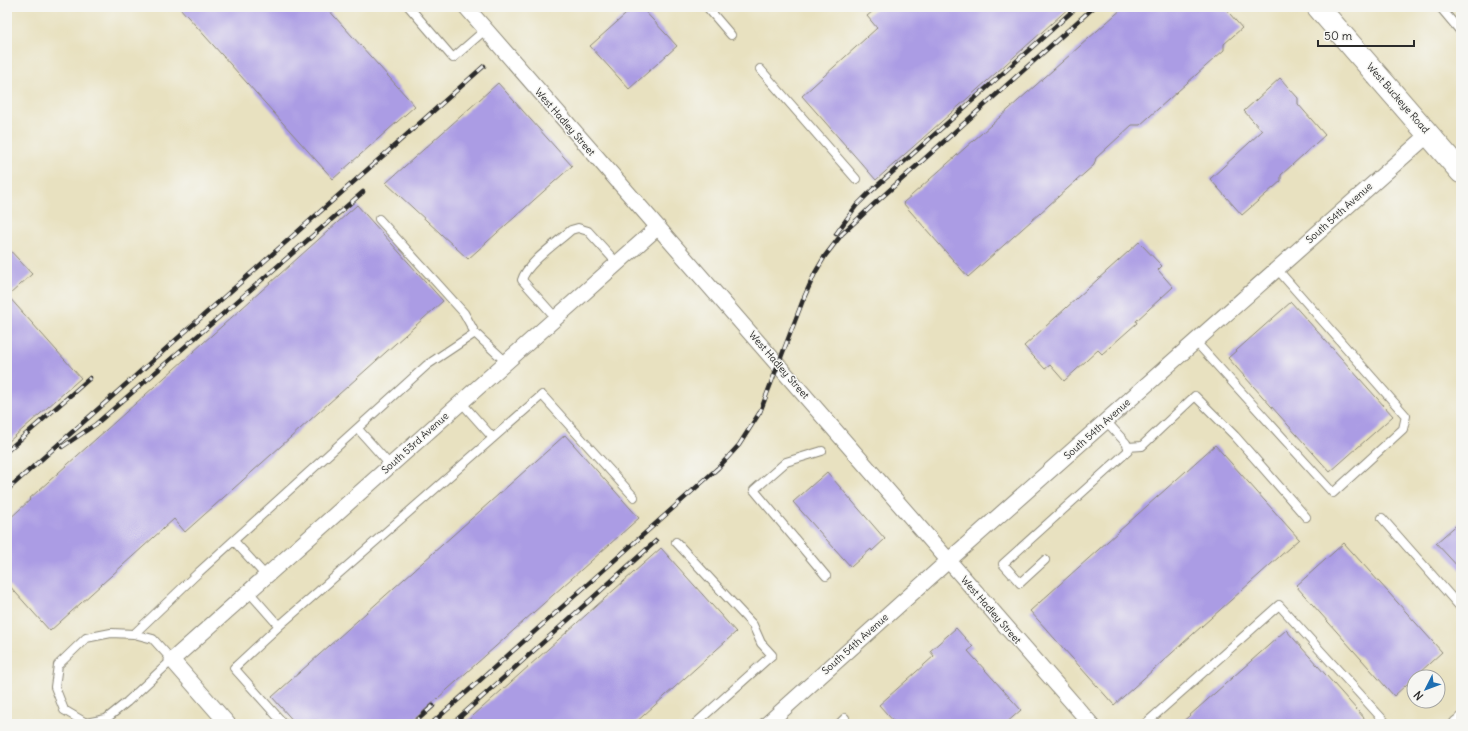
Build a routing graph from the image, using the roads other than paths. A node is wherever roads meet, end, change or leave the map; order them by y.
1 (409, 7) edge
2 (466, 7) edge
3 (707, 7) edge
4 (1318, 7) edge
5 (1440, 7) edge
6 (485, 30) junction
7 (1461, 32) edge
8 (731, 35) dead end
9 (760, 69) dead end
10 (1429, 134) junction
11 (1461, 172) edge
12 (856, 179) dead end
13 (379, 219) dead end
14 (658, 227) junction
15 (617, 263) junction
16 (1276, 269) junction
17 (556, 318) junction
18 (475, 333) junction
19 (1195, 341) junction
20 (506, 362) junction
21 (461, 402) junction
22 (1106, 420) junction
23 (358, 429) junction
24 (493, 438) junction
25 (1128, 447) junction
26 (822, 451) dead end
27 (390, 465) junction
28 (634, 497) dead end
29 (1306, 517) dead end
30 (1382, 518) dead end
31 (234, 541) junction
32 (676, 542) dead end
33 (1045, 560) dead end
34 (948, 561) junction
35 (266, 576) junction
36 (826, 576) dead end
37 (249, 592) junction
38 (1461, 608) edge
39 (279, 626) junction
40 (134, 634) junction
41 (172, 660) junction
42 (1461, 720) edge
43 (228, 724) edge
44 (284, 724) edge
45 (695, 724) edge
46 (767, 724) edge
47 (1091, 724) edge
48 (1145, 724) edge
49 (1386, 724) edge
50 (1457, 724) edge

1 - 6 lane
2 - 6 street, West Hadley Street
3 - 8 lane
4 - 10 main road, West Buckeye Road
5 - 7 lane
6 - 14 street, West Hadley Street
9 - 12 lane
10 - 11 main road, West Buckeye Road
10 - 16 street, South 54th Avenue
13 - 18 lane
14 - 15 street, South 53rd Avenue
14 - 34 street, West Hadley Street
15 - 17 street, South 53rd Avenue
15 - 17 lane
16 - 19 street, South 54th Avenue
16 - 19 lane
17 - 20 street, South 53rd Avenue
18 - 20 lane
18 - 23 lane
19 - 22 street, South 54th Avenue
20 - 21 street, South 53rd Avenue
21 - 24 lane
21 - 27 street, South 53rd Avenue
22 - 25 lane
22 - 34 street, South 54th Avenue
23 - 27 lane
23 - 31 lane
24 - 28 lane
24 - 39 lane
25 - 29 lane
25 - 33 lane
26 - 36 lane
27 - 35 street, South 53rd Avenue
30 - 38 lane
31 - 35 lane
31 - 40 lane
32 - 45 lane
34 - 46 street, South 54th Avenue
34 - 47 street, West Hadley Street
35 - 37 street, South 53rd Avenue
37 - 39 lane
37 - 41 street, South 53rd Avenue
39 - 44 lane
40 - 41 lane
40 - 41 lane
41 - 43 street
42 - 50 street
48 - 49 lane

